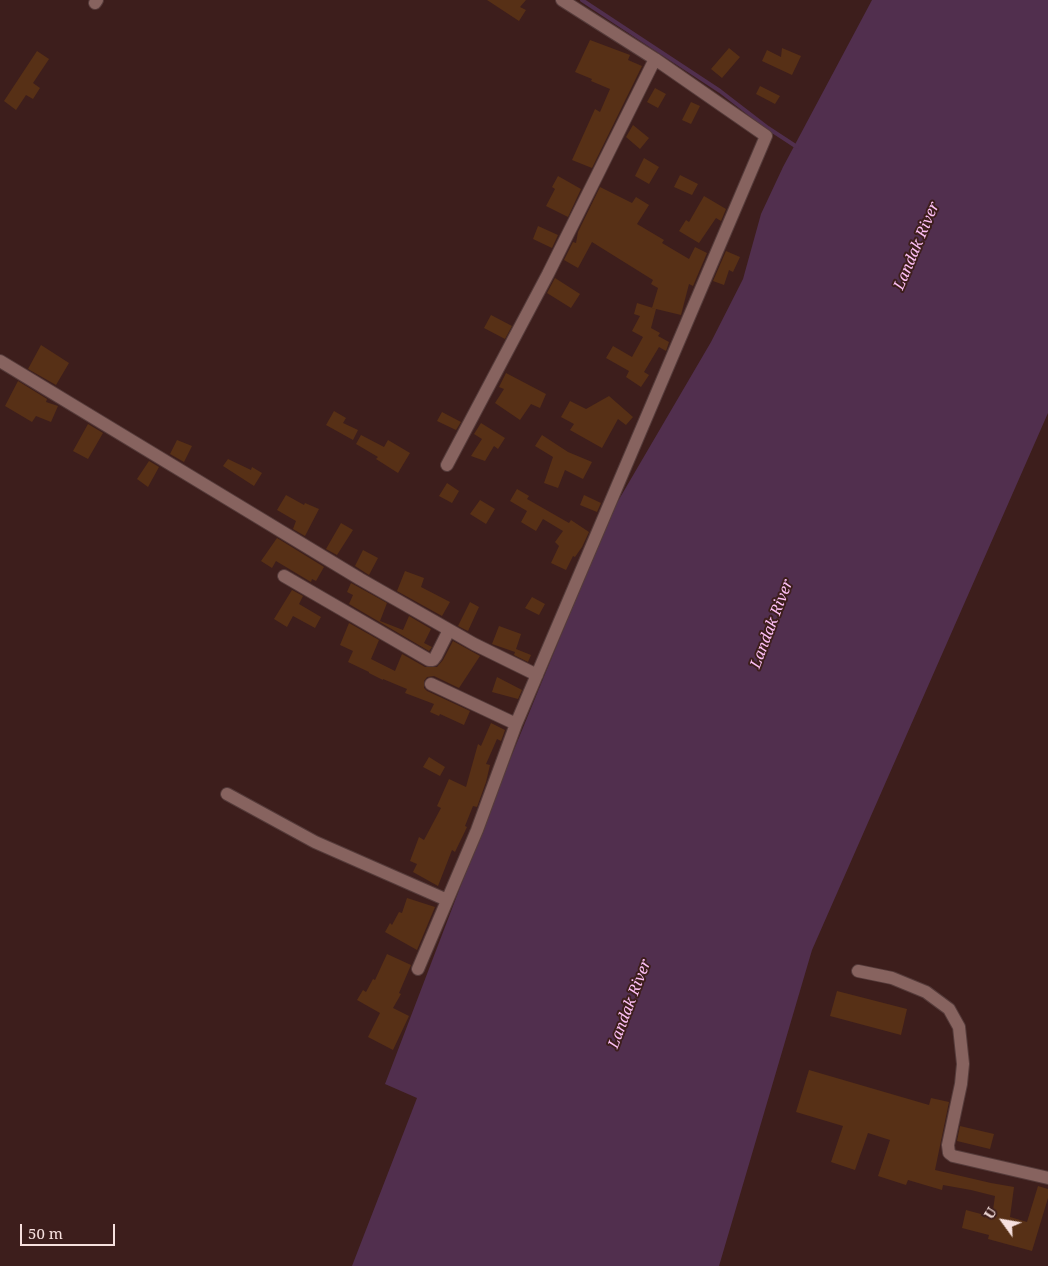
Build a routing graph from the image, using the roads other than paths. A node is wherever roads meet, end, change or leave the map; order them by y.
1 (562, 0) edge
2 (655, 59) junction
3 (0, 361) edge
4 (447, 465) dead end
5 (284, 576) dead end
6 (449, 630) junction
7 (537, 675) junction
8 (431, 684) dead end
9 (516, 724) junction
10 (227, 794) dead end
11 (447, 900) junction
12 (418, 969) dead end
13 (858, 971) dead end
14 (1048, 1178) edge

1 - 2 street
2 - 4 street
2 - 7 street
3 - 6 street
5 - 6 street
6 - 7 street
7 - 9 street
8 - 9 street
9 - 11 street
10 - 11 street
11 - 12 street
13 - 14 street

